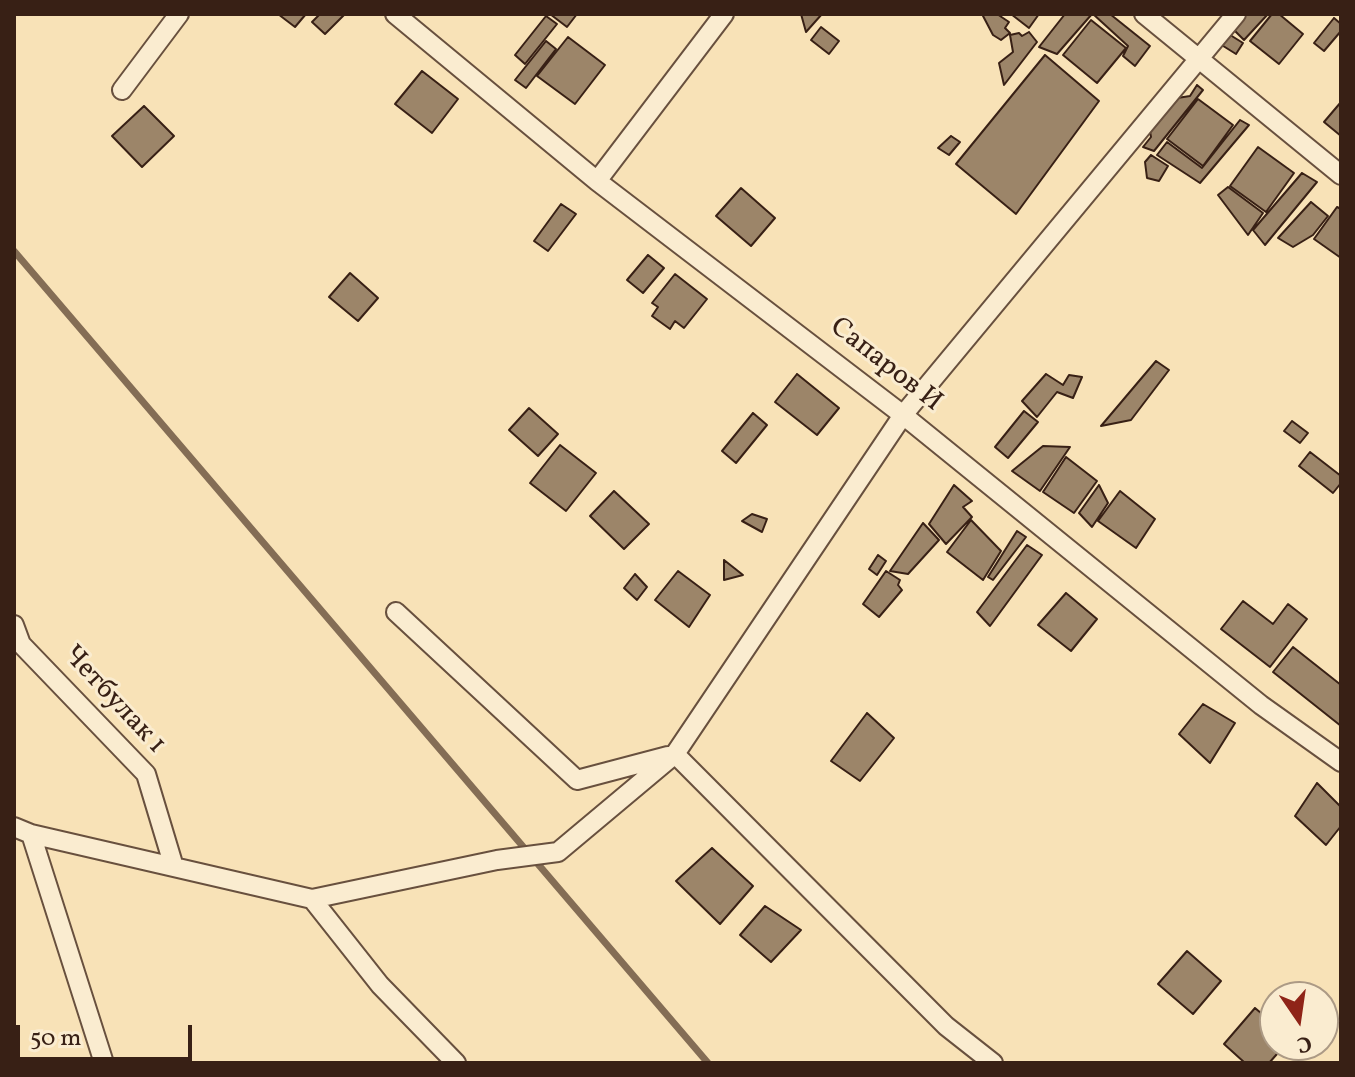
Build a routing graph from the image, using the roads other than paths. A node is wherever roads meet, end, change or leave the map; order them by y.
1 (179, 14) edge
2 (395, 14) edge
3 (724, 14) edge
4 (1144, 14) edge
5 (1236, 14) edge
6 (1199, 61) junction
7 (122, 90) dead end
8 (1341, 175) edge
9 (597, 181) junction
10 (903, 415) junction
11 (396, 612) dead end
12 (14, 625) edge
13 (675, 754) junction
14 (1341, 762) edge
15 (23, 831) edge
16 (174, 867) junction
17 (312, 899) junction
18 (104, 1063) edge
19 (456, 1063) edge
20 (993, 1063) edge

1 - 7 street
2 - 9 street, Сапаров И
3 - 9 street
4 - 6 street
5 - 6 street
6 - 8 street
6 - 10 street
9 - 10 street, Сапаров И
10 - 13 street
10 - 14 street, Сапаров И
11 - 13 street
12 - 16 street, Четбулак 1
13 - 17 street
13 - 20 street
15 - 16 street
15 - 18 street
16 - 17 street
17 - 19 street

